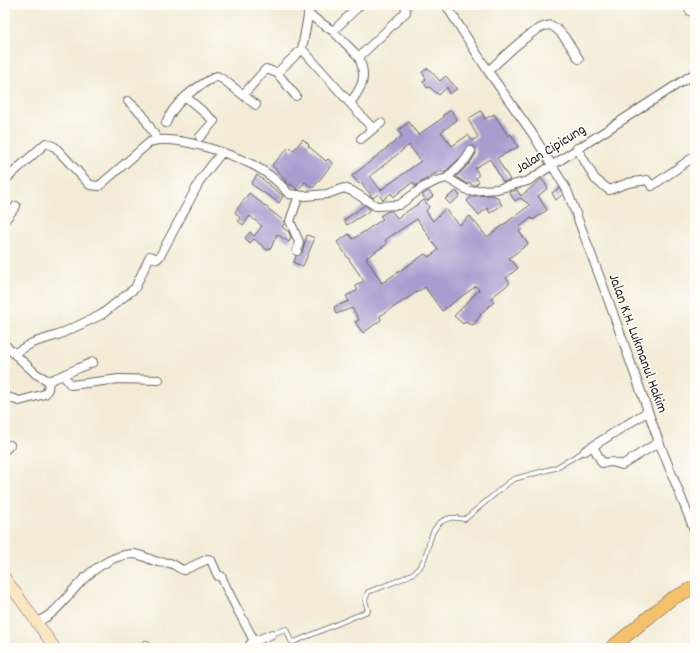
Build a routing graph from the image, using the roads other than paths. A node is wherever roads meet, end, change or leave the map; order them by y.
1 (310, 5) edge
2 (360, 5) edge
3 (404, 5) edge
4 (446, 5) edge
5 (308, 14) junction
6 (333, 31) junction
7 (302, 49) junction
8 (359, 57) junction
9 (579, 59) dead end
10 (488, 71) junction
11 (276, 73) junction
12 (695, 73) edge
13 (243, 95) junction
14 (296, 96) dead end
15 (186, 97) junction
16 (128, 101) dead end
17 (350, 103) junction
18 (256, 105) dead end
19 (166, 123) dead end
20 (381, 123) dead end
21 (373, 129) junction
22 (200, 137) dead end
23 (361, 139) dead end
24 (160, 140) junction
25 (577, 148) junction
26 (471, 151) dead end
27 (222, 152) junction
28 (695, 156) edge
29 (552, 165) junction
30 (447, 178) junction
31 (5, 180) edge
32 (299, 196) junction
33 (16, 206) dead end
34 (5, 220) edge
35 (297, 251) dead end
36 (5, 345) edge
37 (15, 353) junction
38 (93, 362) dead end
39 (63, 375) junction
40 (159, 380) dead end
41 (49, 381) junction
42 (5, 396) edge
43 (647, 412) junction
44 (659, 442) junction
45 (593, 446) junction
46 (586, 451) joint
47 (695, 532) edge
48 (5, 578) edge
49 (695, 587) edge
50 (36, 622) junction
51 (272, 634) joint
52 (254, 641) junction
53 (55, 648) edge
54 (248, 648) edge
55 (611, 648) edge

1 - 5 street
2 - 6 street
3 - 8 street
4 - 10 street, Jalan K.H. Lukmanul Hakim
5 - 6 street
5 - 7 street
6 - 8 street
7 - 11 street
7 - 17 street
8 - 17 street
9 - 10 street
10 - 29 street, Jalan K.H. Lukmanul Hakim
11 - 13 street
11 - 14 street
12 - 25 street, Jalan Cipicung
13 - 15 street
13 - 18 street
15 - 19 street
15 - 22 street
16 - 24 street
17 - 21 street
20 - 21 street
21 - 23 street
24 - 27 street
24 - 31 street
25 - 28 street
25 - 29 street, Jalan Cipicung
26 - 30 street
27 - 32 street
27 - 37 street
29 - 30 street, Jalan Cipicung
29 - 43 street, Jalan K.H. Lukmanul Hakim
30 - 32 street
32 - 35 street
33 - 34 street
36 - 37 street
37 - 41 street
38 - 39 street
39 - 40 street
39 - 41 street
41 - 42 street
43 - 44 street, Jalan K.H. Lukmanul Hakim
43 - 45 street
44 - 45 street
44 - 47 street, Jalan K.H. Lukmanul Hakim
45 - 46 street
46 - 51 lane
48 - 50 street
49 - 55 main road
50 - 52 street
50 - 53 street
51 - 52 street
52 - 54 street

